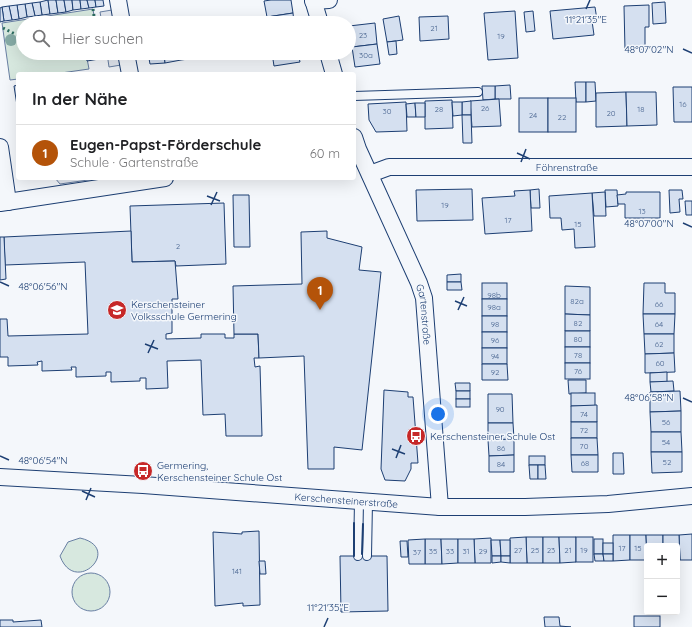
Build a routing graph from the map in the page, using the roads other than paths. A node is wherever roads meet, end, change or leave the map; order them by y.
1 (118, 0) edge
2 (319, 0) edge
3 (121, 16) edge
4 (320, 16) edge
5 (127, 60) edge
6 (330, 60) edge
7 (130, 72) edge
8 (333, 72) edge
9 (478, 92) dead end
10 (356, 96) edge
11 (0, 147) edge
12 (356, 147) edge
13 (692, 167) edge
14 (370, 174) junction
15 (139, 180) edge
16 (4, 202) edge
17 (0, 477) edge
18 (692, 496) edge
19 (363, 502) junction
20 (440, 506) junction
21 (363, 556) dead end

1 - 3 street
2 - 4 street
5 - 7 street
6 - 8 street
9 - 10 lane
11 - 16 street
12 - 14 street, Gartenstraße
13 - 14 street, Föhrenstraße
14 - 20 street, Gartenstraße
15 - 16 street
17 - 19 street, Kerschensteinerstraße
18 - 20 street, Kerschensteinerstraße
19 - 20 street, Kerschensteinerstraße
19 - 21 lane

